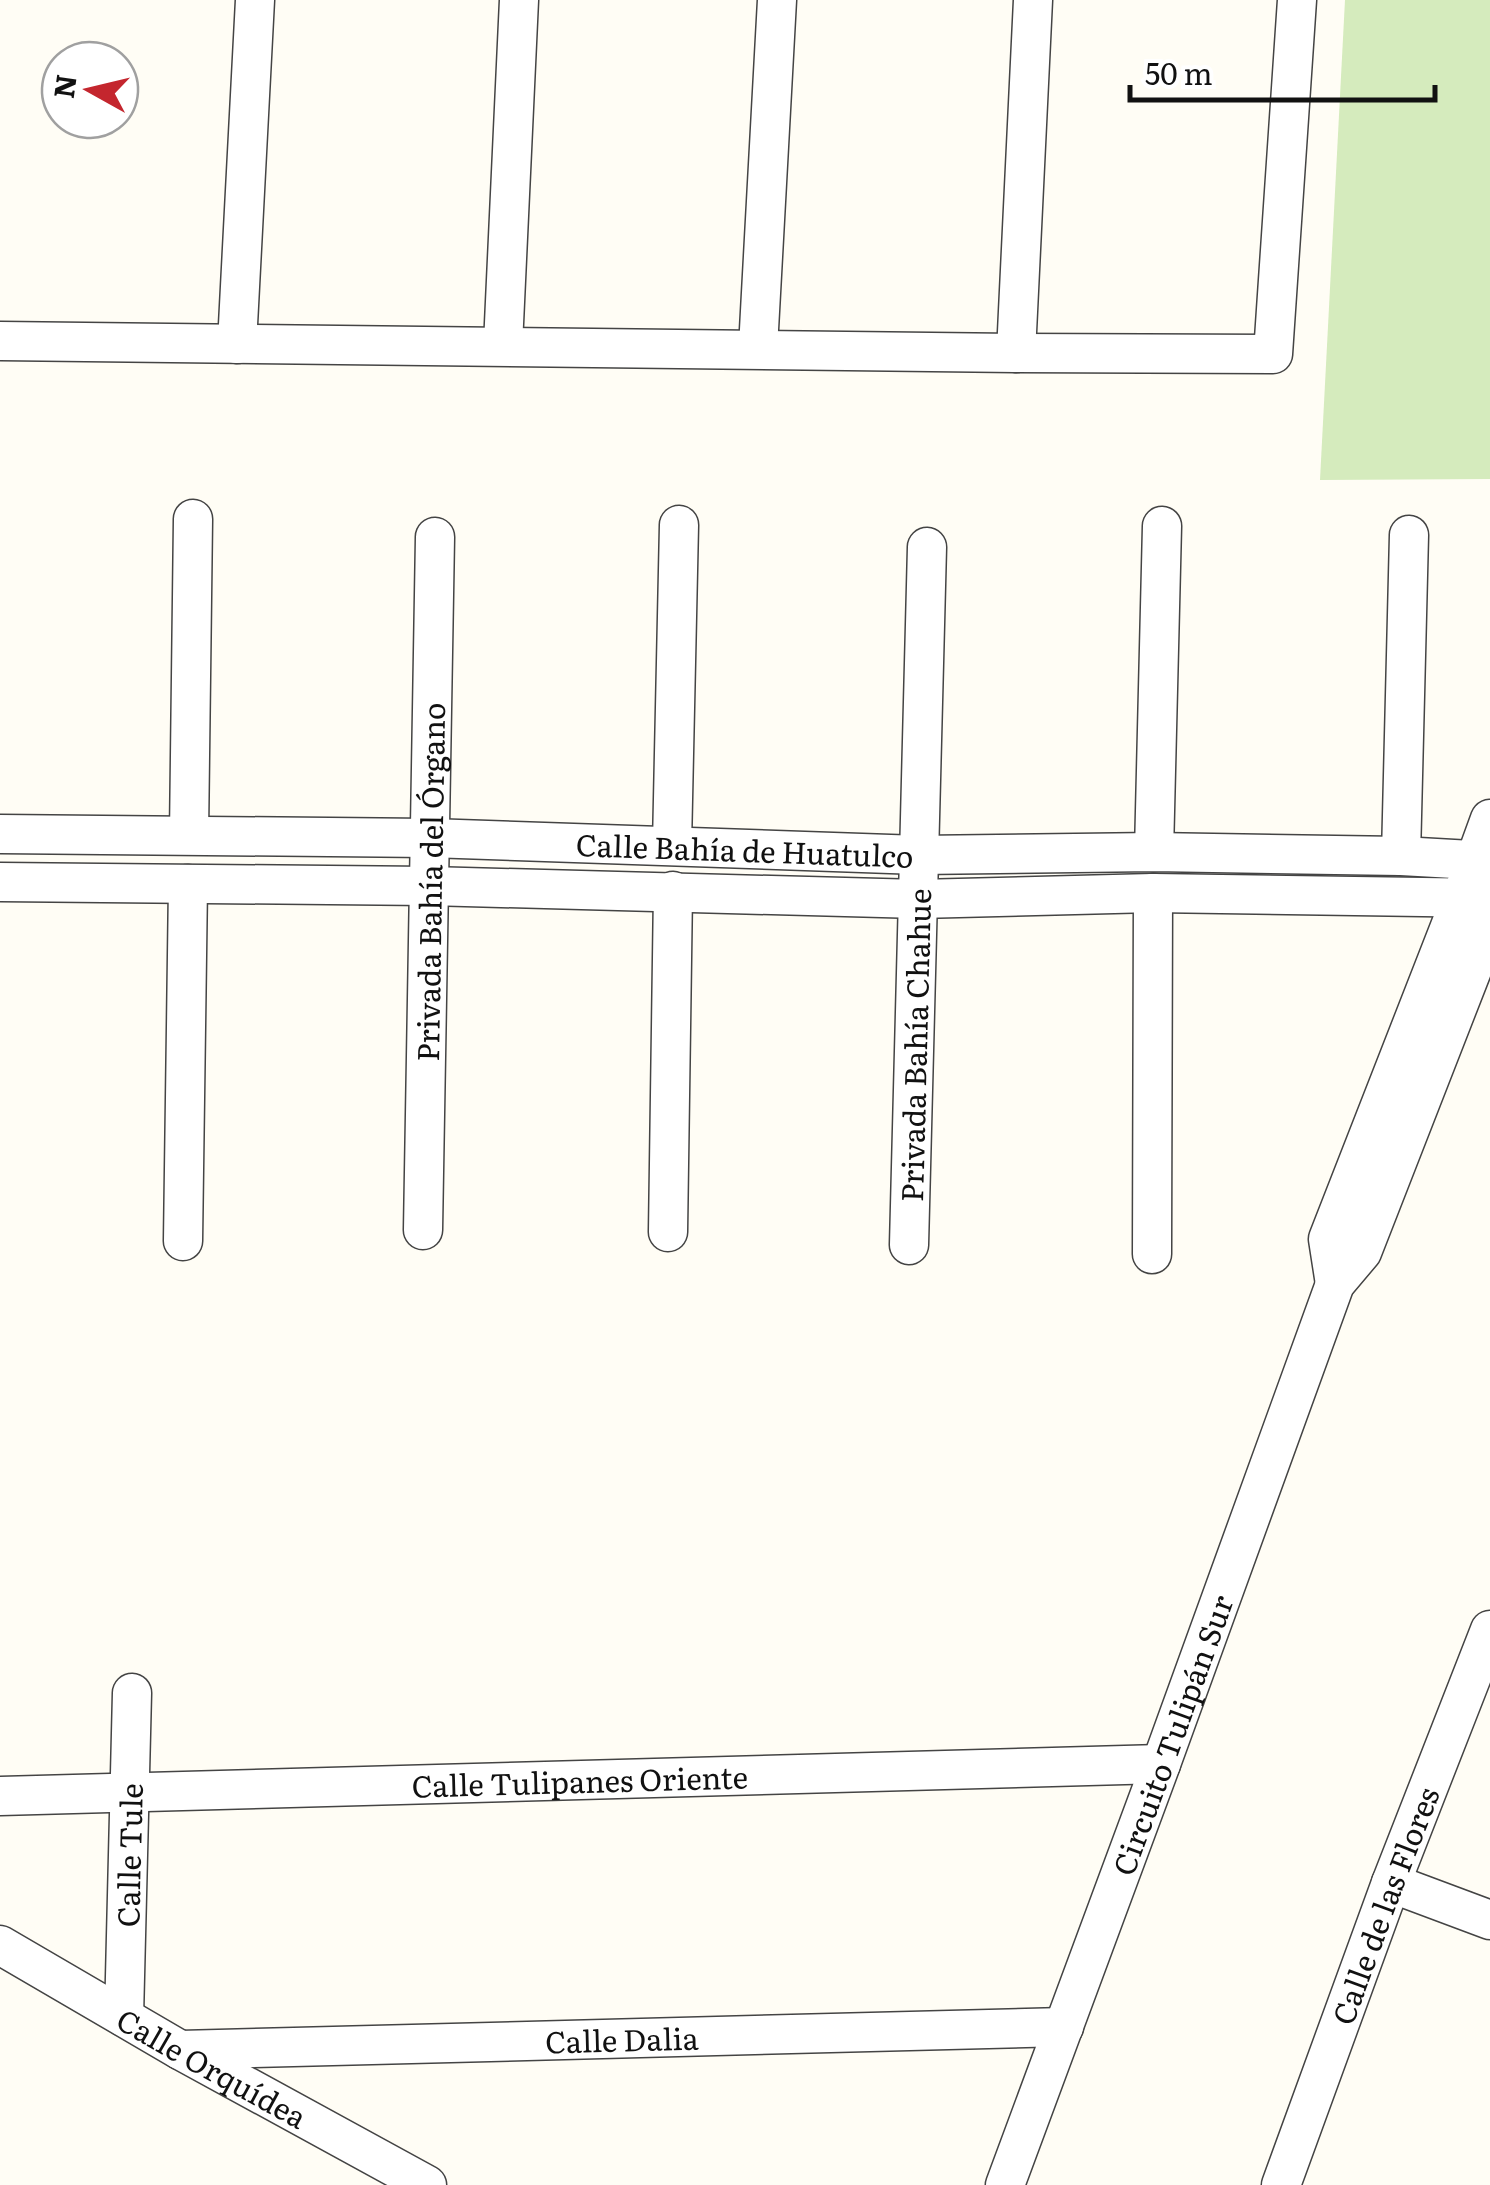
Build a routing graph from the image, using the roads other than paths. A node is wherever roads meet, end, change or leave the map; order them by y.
1 (255, 0) edge
2 (519, 0) edge
3 (777, 0) edge
4 (1033, 0) edge
5 (1297, 0) edge
6 (0, 341) edge
7 (237, 344) junction
8 (503, 346) junction
9 (758, 348) junction
10 (1016, 353) junction
11 (193, 518) dead end
12 (679, 525) dead end
13 (1162, 526) dead end
14 (1408, 534) dead end
15 (434, 537) dead end
16 (927, 547) dead end
17 (1490, 819) edge
18 (0, 834) edge
19 (189, 836) junction
20 (430, 838) junction
21 (672, 845) junction
22 (1154, 852) junction
23 (919, 855) junction
24 (1401, 856) junction
25 (1479, 879) edge
26 (0, 882) edge
27 (188, 884) junction
28 (428, 886) junction
29 (673, 891) junction
30 (1152, 894) junction
31 (919, 899) junction
32 (1490, 924) edge
33 (422, 1230) dead end
34 (668, 1232) dead end
35 (184, 1241) dead end
36 (909, 1245) dead end
37 (1152, 1254) dead end
38 (1335, 1284) junction
39 (1490, 1630) edge
40 (132, 1693) dead end
41 (1161, 1764) junction
42 (130, 1794) junction
43 (0, 1796) edge
44 (1391, 1883) junction
45 (1490, 1920) edge
46 (0, 1945) edge
47 (124, 2017) junction
48 (1064, 2027) junction
49 (180, 2050) junction
50 (427, 2185) edge
51 (1006, 2185) edge
52 (1281, 2185) edge

1 - 7 street
2 - 8 street
3 - 9 street
4 - 10 street
5 - 10 street
6 - 7 street
7 - 8 street
8 - 9 street
9 - 10 street
11 - 19 street
12 - 21 street
13 - 22 street
14 - 24 street
15 - 20 street, Privada Bahía del Órgano
16 - 23 street, Privada Bahía Chahue
17 - 25 street, Circuito Tulipán Sur
18 - 19 street, Calle Bahía de Huatulco
19 - 20 street, Calle Bahía de Huatulco
20 - 21 street, Calle Bahía de Huatulco
20 - 28 street, Privada Bahía del Órgano
21 - 23 street, Calle Bahía de Huatulco
22 - 23 street, Calle Bahía de Huatulco
22 - 24 street, Calle Bahía de Huatulco
23 - 31 street, Privada Bahía Chahue
24 - 25 street, Calle Bahía de Huatulco
25 - 30 street, Calle Bahía de Huatulco
25 - 38 street, Circuito Tulipán Sur
26 - 27 street, Calle Bahía de Huatulco
27 - 28 street, Calle Bahía de Huatulco
27 - 35 street
28 - 29 street, Calle Bahía de Huatulco
28 - 33 street, Privada Bahía del Órgano
29 - 31 street, Calle Bahía de Huatulco
29 - 34 street
30 - 31 street, Calle Bahía de Huatulco
30 - 37 street
31 - 36 street, Privada Bahía Chahue
32 - 38 street, Circuito Tulipán Sur
38 - 41 street, Circuito Tulipán Sur
39 - 44 street, Calle de las Flores
40 - 42 street, Calle Tule
41 - 42 street, Calle Tulipanes Oriente
41 - 48 street, Circuito Tulipán Sur
42 - 43 street, Calle Tulipanes Oriente
42 - 47 street, Calle Tule
44 - 45 street
44 - 52 street, Calle de las Flores
46 - 47 street, Calle Orquídea
47 - 49 street, Calle Orquídea
48 - 49 street, Calle Dalia
48 - 51 street, Circuito Tulipán Sur
49 - 50 street, Calle Orquídea

